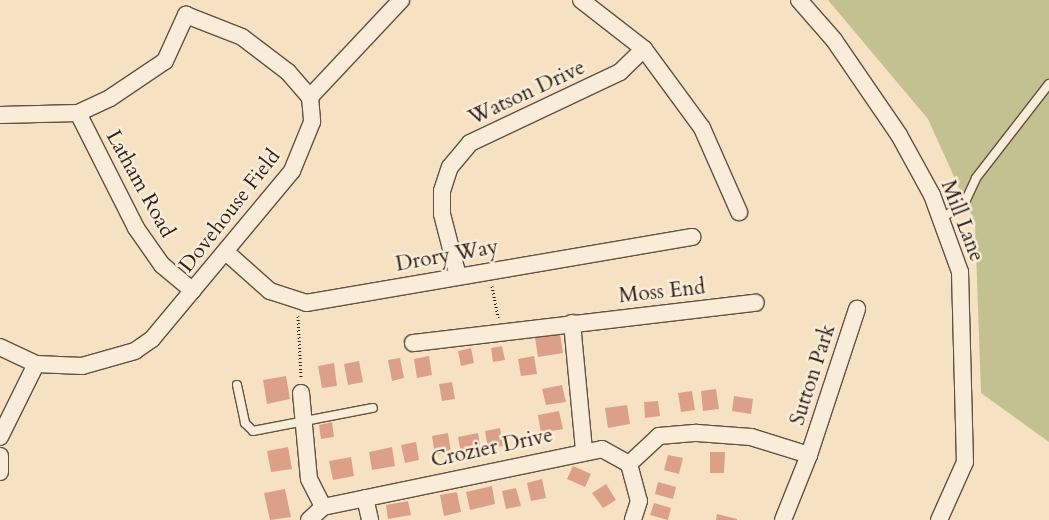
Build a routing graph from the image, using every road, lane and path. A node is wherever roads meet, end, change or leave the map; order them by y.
1 (401, 0) edge
2 (581, 0) edge
3 (799, 0) edge
4 (644, 49) junction
5 (1049, 84) edge
6 (310, 97) junction
7 (78, 112) junction
8 (0, 115) edge
9 (739, 212) dead end
10 (940, 219) junction
11 (692, 236) dead end
12 (226, 252) junction
13 (488, 270) junction
14 (458, 276) junction
15 (193, 292) junction
16 (296, 300) junction
17 (756, 303) dead end
18 (857, 309) dead end
19 (572, 323) junction
20 (501, 330) junction
21 (413, 343) dead end
22 (0, 347) edge
23 (36, 364) junction
24 (237, 385) dead end
25 (301, 393) joint
26 (372, 408) dead end
27 (301, 423) junction
28 (0, 437) edge
29 (584, 450) junction
30 (809, 454) junction
31 (0, 456) edge
32 (629, 464) junction
33 (0, 472) edge
34 (365, 498) junction
35 (323, 507) junction
36 (309, 520) edge
37 (370, 520) edge
38 (634, 520) edge
39 (783, 520) edge
40 (939, 520) edge

1 - 6 street
2 - 4 street
3 - 10 street, Mill Lane
4 - 9 street
4 - 14 street, Watson Drive
5 - 10 lane
6 - 7 street
6 - 12 street, Dovehouse Field
7 - 8 street
7 - 15 street, Latham Road
10 - 40 street, Mill Lane
11 - 13 street, Drory Way
12 - 15 street, Dovehouse Field
12 - 16 street, Drory Way
13 - 14 street, Drory Way
13 - 20 path
14 - 16 street, Drory Way
15 - 23 street, Dovehouse Field
16 - 25 path
17 - 19 street, Moss End
18 - 30 street, Sutton Park
19 - 20 street, Moss End
19 - 29 street
20 - 21 street, Moss End
22 - 23 street, Dovehouse Field
23 - 28 street
24 - 27 lane
25 - 27 street
26 - 27 lane
27 - 35 street
29 - 32 street, Crozier Drive
29 - 34 street, Crozier Drive
30 - 32 street, Sutton Park
30 - 39 street, Sutton Park
31 - 33 street
32 - 38 street
34 - 35 street, Crozier Drive
34 - 37 street
35 - 36 street

